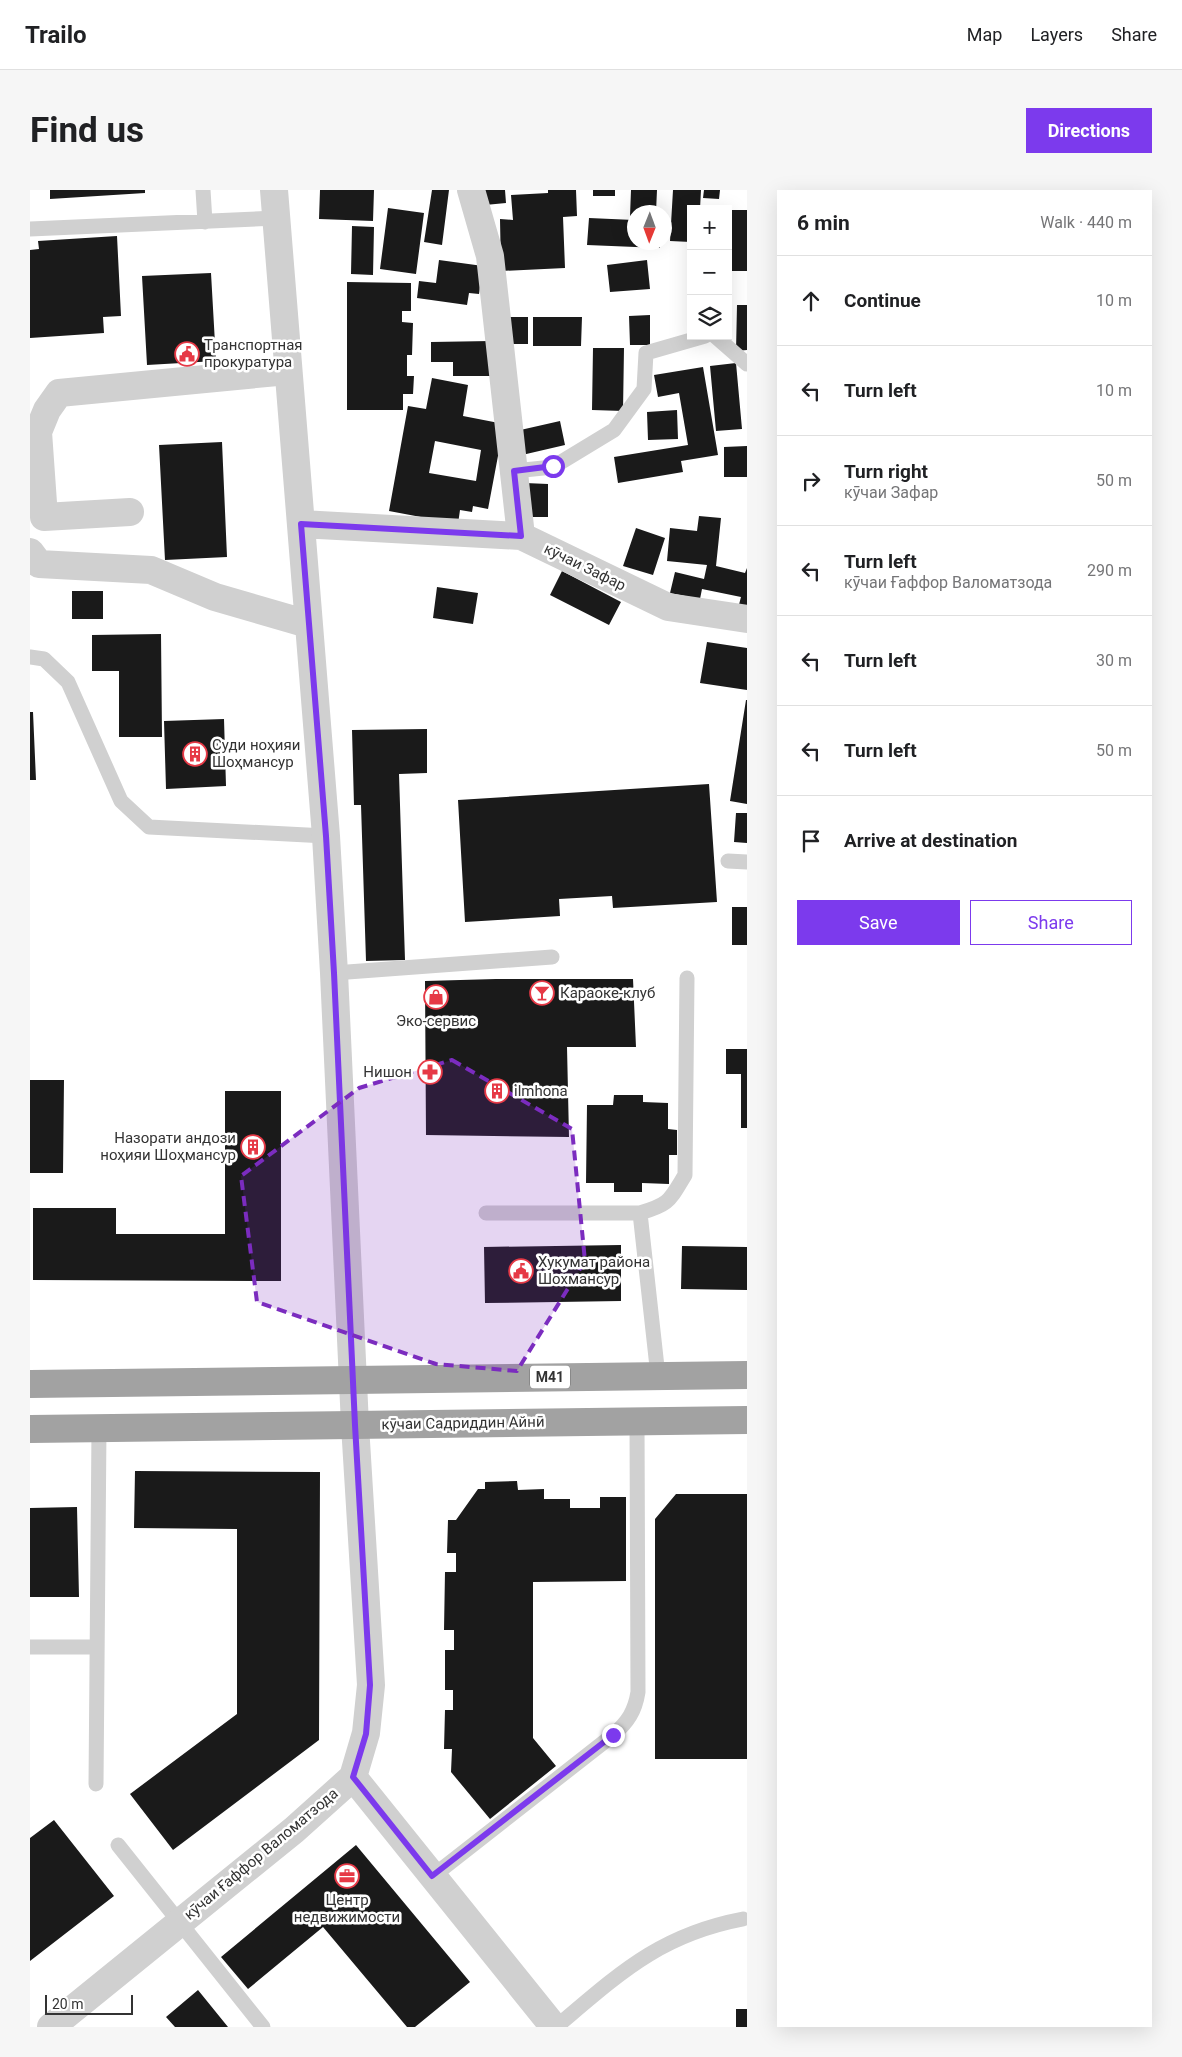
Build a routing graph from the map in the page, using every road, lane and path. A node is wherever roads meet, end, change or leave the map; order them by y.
1 (203, 190) edge
2 (274, 190) edge
3 (471, 190) edge
4 (276, 218) junction
5 (205, 222) junction
6 (30, 228) edge
7 (691, 340) edge
8 (720, 340) edge
9 (747, 364) edge
10 (288, 371) junction
11 (514, 471) junction
12 (130, 512) dead end
13 (301, 524) junction
14 (521, 536) junction
15 (30, 552) edge
16 (747, 619) edge
17 (308, 624) junction
18 (30, 657) edge
19 (326, 836) junction
20 (728, 861) dead end
21 (747, 862) edge
22 (552, 957) dead end
23 (334, 973) junction
24 (687, 978) dead end
25 (486, 1213) dead end
26 (640, 1213) junction
27 (747, 1375) edge
28 (658, 1376) junction
29 (353, 1380) junction
30 (30, 1384) edge
31 (747, 1420) edge
32 (637, 1421) junction
33 (355, 1425) junction
34 (99, 1428) junction
35 (30, 1429) edge
36 (30, 1647) edge
37 (97, 1648) junction
38 (353, 1777) junction
39 (96, 1784) dead end
40 (118, 1845) dead end
41 (432, 1876) junction
42 (743, 1919) dead end
43 (180, 1922) junction
44 (51, 2027) edge
45 (263, 2027) edge
46 (555, 2027) edge

1 - 5 lane
2 - 4 street
3 - 11 street
4 - 5 lane
4 - 10 street
5 - 6 lane
7 - 11 lane
8 - 9 lane
10 - 12 street
10 - 13 street
11 - 14 street
13 - 14 street, кӯчаи Зафар
13 - 17 street
14 - 16 street, кӯчаи Зафар
15 - 17 street
17 - 19 street
18 - 19 lane
19 - 23 street
20 - 21 lane
22 - 23 lane
23 - 29 street
24 - 26 lane
25 - 26 lane
26 - 28 lane
27 - 28 highway, M41
28 - 29 highway, M41
29 - 30 highway, M41
29 - 33 street
31 - 32 highway, кӯчаи Садриддин Айнӣ
32 - 33 highway, кӯчаи Садриддин Айнӣ
32 - 41 lane
33 - 34 highway, кӯчаи Садриддин Айнӣ
33 - 38 street
34 - 35 highway, кӯчаи Садриддин Айнӣ
34 - 37 lane
36 - 37 lane
37 - 39 lane
38 - 41 street
38 - 43 street, кӯчаи Ғаффор Валоматзода
40 - 43 lane
41 - 46 street
42 - 46 lane
43 - 44 street, кӯчаи Ғаффор Валоматзода
43 - 45 lane

